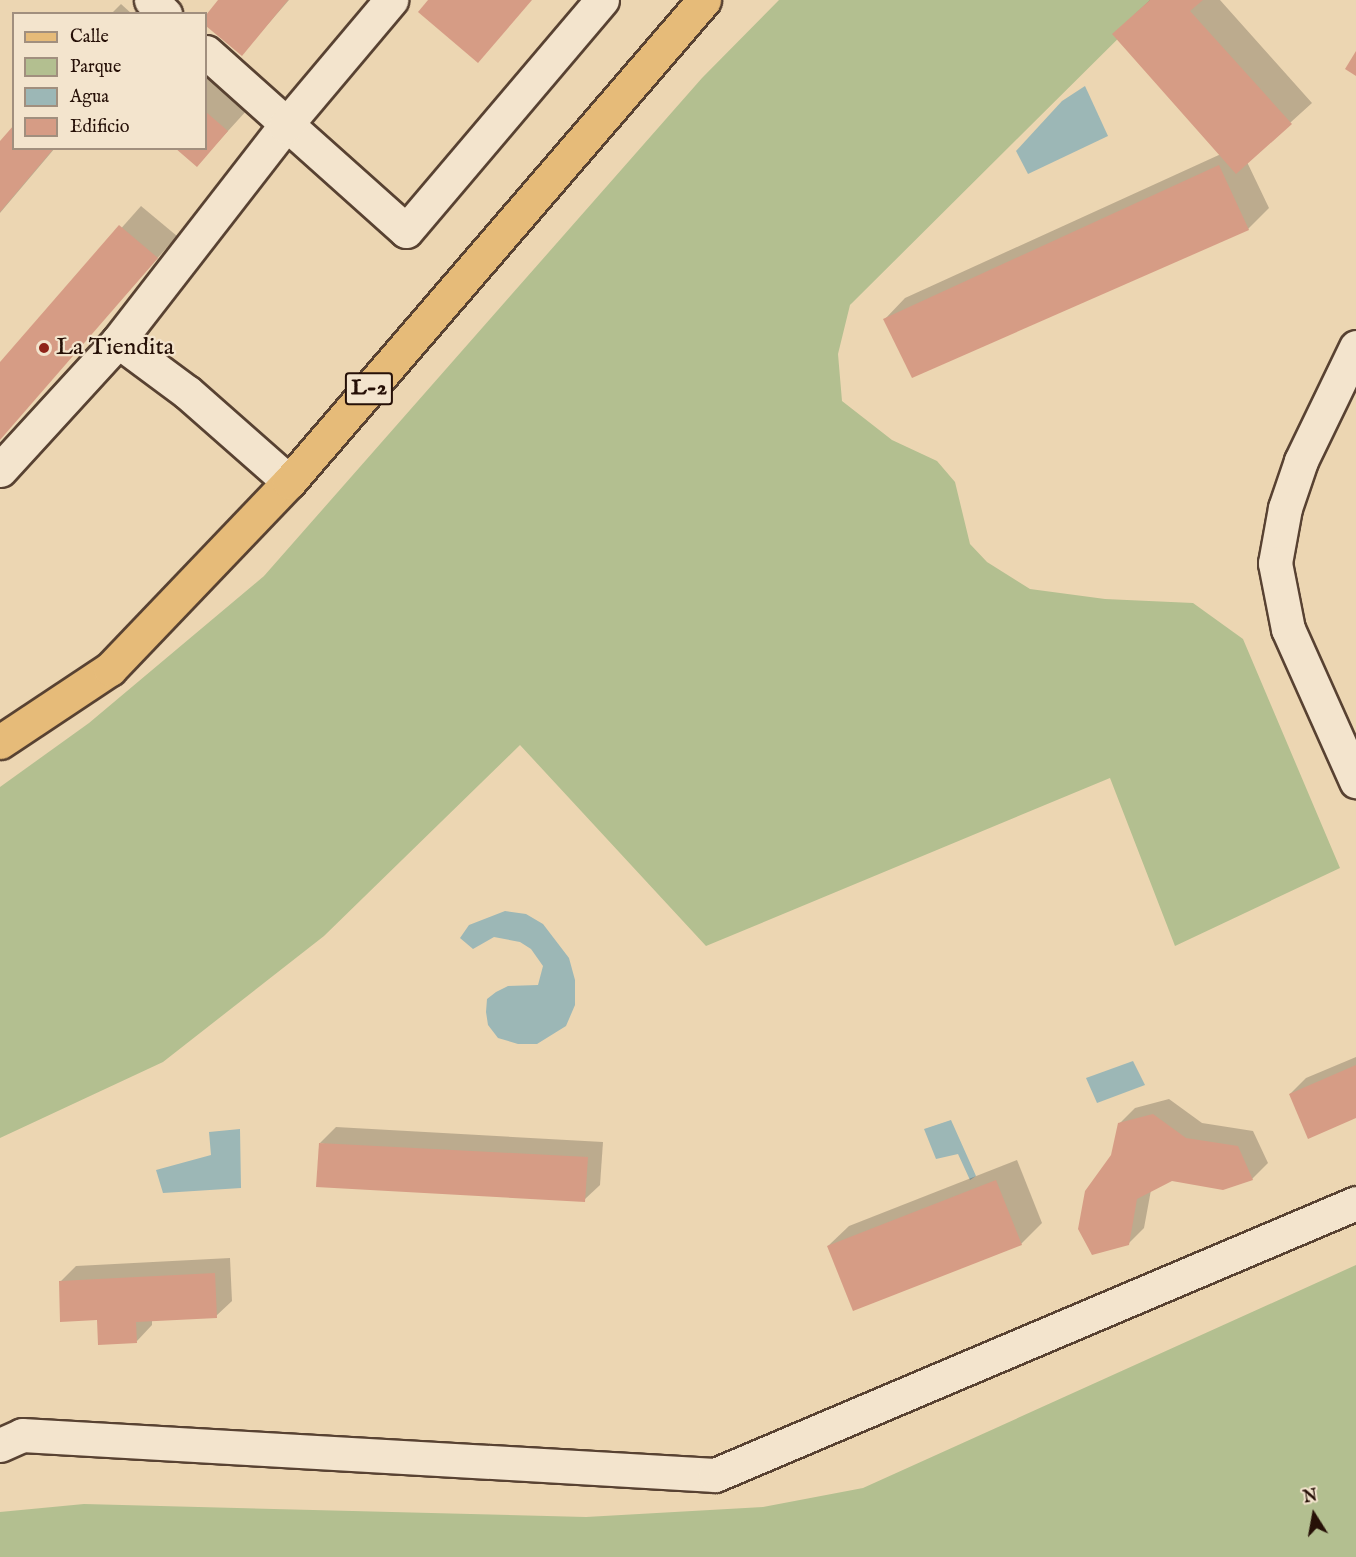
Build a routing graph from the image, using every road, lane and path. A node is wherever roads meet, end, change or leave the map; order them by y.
1 (151, 0) edge
2 (391, 0) edge
3 (602, 0) edge
4 (704, 0) edge
5 (163, 12) edge
6 (207, 53) edge
7 (285, 126) junction
8 (118, 341) junction
9 (1356, 347) edge
10 (0, 470) edge
11 (290, 482) junction
12 (0, 742) edge
13 (1356, 781) edge
14 (1356, 1203) edge
15 (0, 1445) edge

1 - 5 street
2 - 7 street
3 - 7 street
4 - 11 main road, L-2
6 - 7 street
7 - 8 street
8 - 10 street
8 - 11 street
9 - 13 street
11 - 12 main road, L-2
14 - 15 street

